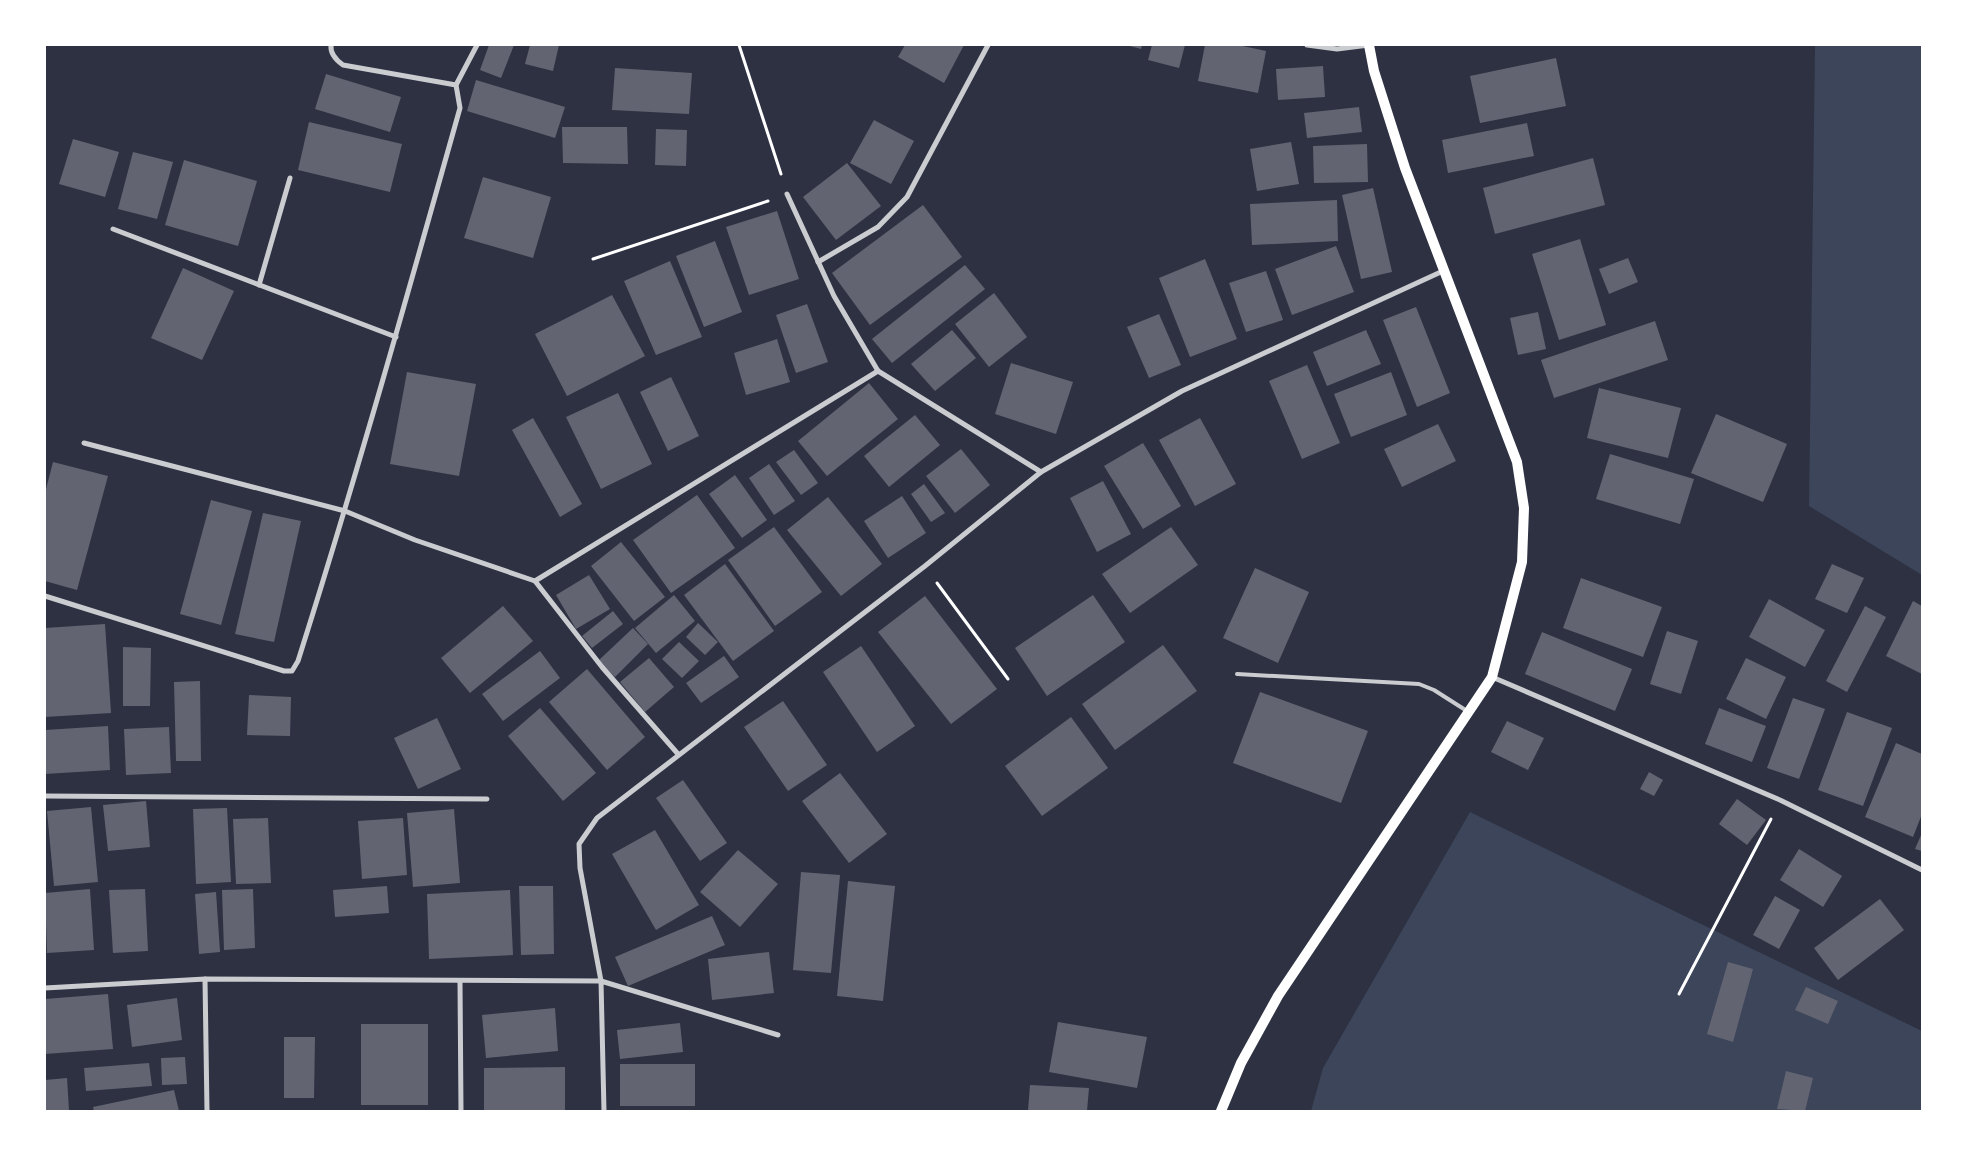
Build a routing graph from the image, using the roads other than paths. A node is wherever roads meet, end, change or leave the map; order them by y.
1 (331, 45) edge
2 (477, 45) edge
3 (988, 45) edge
4 (1307, 45) edge
5 (1369, 45) edge
6 (456, 85) junction
7 (290, 178) dead end
8 (788, 194) road end
9 (113, 229) dead end
10 (818, 262) junction
11 (1443, 271) junction
12 (259, 285) junction
13 (396, 337) junction
14 (878, 371) junction
15 (84, 443) dead end
16 (1041, 472) junction
17 (345, 511) junction
18 (535, 581) junction
19 (45, 596) edge
20 (1237, 674) dead end
21 (1492, 677) junction
22 (1469, 713) junction
23 (678, 754) junction
24 (45, 796) edge
25 (487, 799) dead end
26 (1922, 870) edge
27 (204, 979) junction
28 (601, 981) junction
29 (460, 982) junction
30 (45, 988) edge
31 (778, 1035) dead end
32 (207, 1111) edge
33 (461, 1111) edge
34 (604, 1111) edge
35 (1221, 1111) edge

1 - 6 street
2 - 6 street
3 - 10 street
4 - 5 street
5 - 11 main road
6 - 13 street
7 - 12 street
8 - 10 street
9 - 12 street
10 - 14 street
11 - 16 street
11 - 21 main road
12 - 13 street
13 - 17 street
14 - 16 street
14 - 18 street
15 - 17 street
16 - 23 street
17 - 18 street
17 - 19 street
18 - 23 street
20 - 22 lane
21 - 22 main road
21 - 26 street
22 - 35 main road
23 - 28 street
24 - 25 street
27 - 29 street
27 - 30 street
27 - 32 street
28 - 29 street
28 - 31 street
28 - 34 street
29 - 33 street

